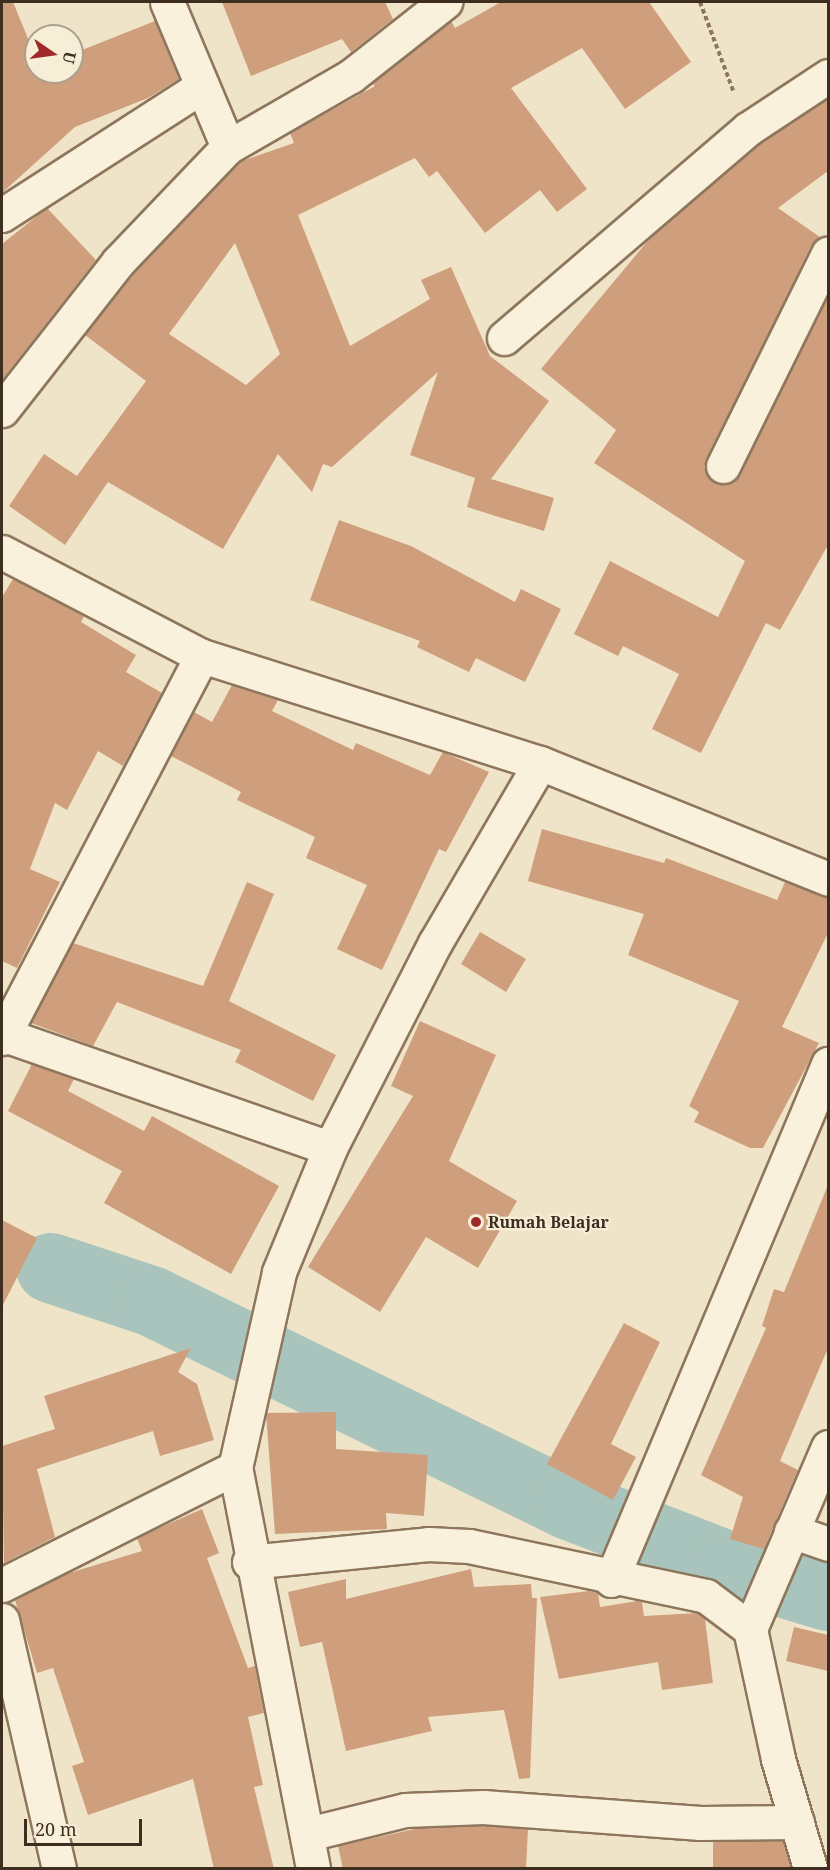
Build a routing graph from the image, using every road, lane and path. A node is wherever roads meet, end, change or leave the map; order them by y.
1 (167, 2) edge
2 (445, 2) edge
3 (700, 2) edge
4 (828, 77) edge
5 (202, 86) junction
6 (748, 129) junction
7 (228, 147) junction
8 (2, 215) edge
9 (828, 254) edge
10 (504, 338) dead end
11 (2, 410) edge
12 (723, 466) dead end
13 (5, 561) edge
14 (202, 656) junction
15 (540, 764) junction
16 (828, 879) edge
17 (2, 1036) edge
18 (828, 1064) edge
19 (330, 1148) junction
20 (828, 1447) edge
21 (235, 1468) junction
22 (788, 1538) junction
23 (828, 1544) edge
24 (249, 1562) junction
25 (612, 1576) junction
26 (2, 1585) edge
27 (2, 1620) edge
28 (754, 1623) junction
29 (797, 1822) junction
30 (308, 1834) junction
31 (59, 1869) edge
32 (313, 1869) edge
33 (810, 1869) edge

1 - 5 street
2 - 7 street
3 - 6 path
4 - 6 street
5 - 7 street
5 - 8 street
6 - 10 street
7 - 11 street
9 - 12 street
13 - 14 street
14 - 15 street
14 - 17 street
15 - 16 street
15 - 19 street
17 - 19 street
18 - 25 street
19 - 21 street
20 - 22 street
21 - 24 street
21 - 26 street
22 - 23 street
22 - 28 street
24 - 25 street
24 - 30 street
25 - 28 street
27 - 31 street
28 - 29 street
29 - 30 street
29 - 33 street
30 - 32 street

